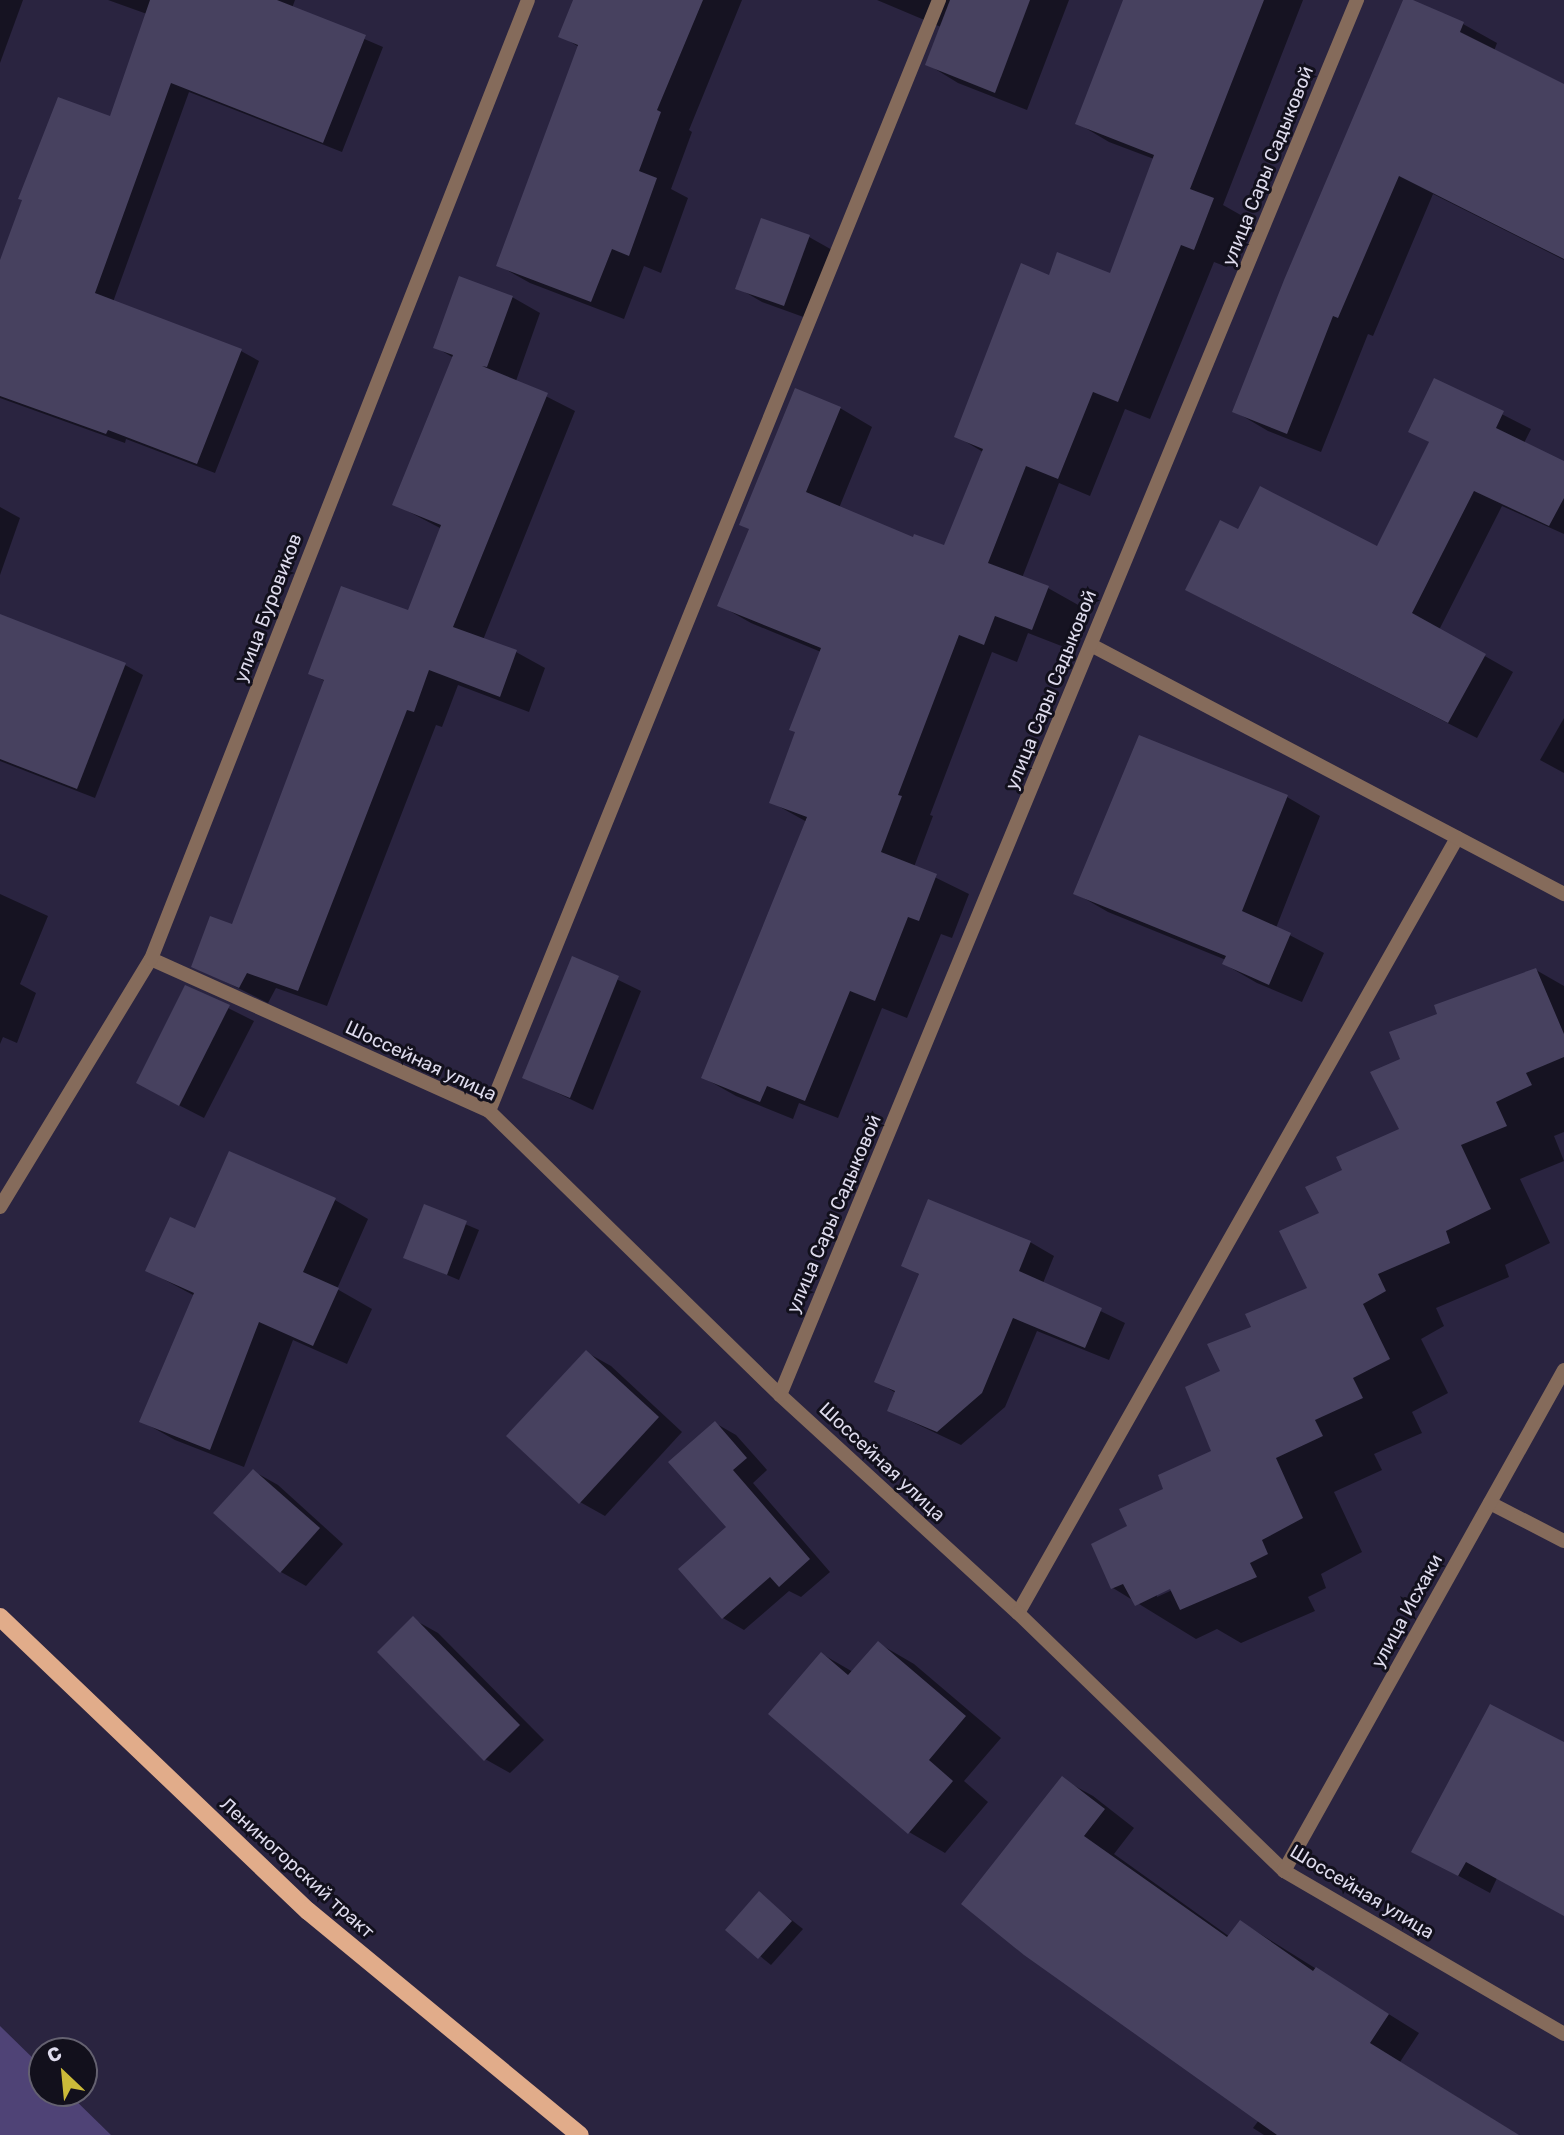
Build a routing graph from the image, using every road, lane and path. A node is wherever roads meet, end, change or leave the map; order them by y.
1 (528, 0) edge
2 (939, 0) edge
3 (1357, 0) edge
4 (1091, 645) junction
5 (1457, 838) junction
6 (1564, 894) edge
7 (151, 959) junction
8 (489, 1111) junction
9 (0, 1207) edge
10 (1564, 1370) edge
11 (780, 1395) junction
12 (1490, 1503) junction
13 (1564, 1541) edge
14 (1018, 1613) junction
15 (0, 1617) edge
16 (1284, 1871) junction
17 (1564, 2034) edge
18 (580, 2135) edge

1 - 7 street, улица Буровиков
2 - 8 street
3 - 4 street, улица Сары Садыковой
4 - 5 street
4 - 11 street, улица Сары Садыковой
5 - 6 street
5 - 14 street
7 - 8 street, Шоссейная улица
7 - 9 street, улица Буровиков
8 - 11 street, Шоссейная улица
10 - 12 street, улица Исхаки
11 - 14 street, Шоссейная улица
12 - 13 street
12 - 16 street, улица Исхаки
14 - 16 street, Шоссейная улица
15 - 18 main road, Лениногорский тракт
16 - 17 street, Шоссейная улица

